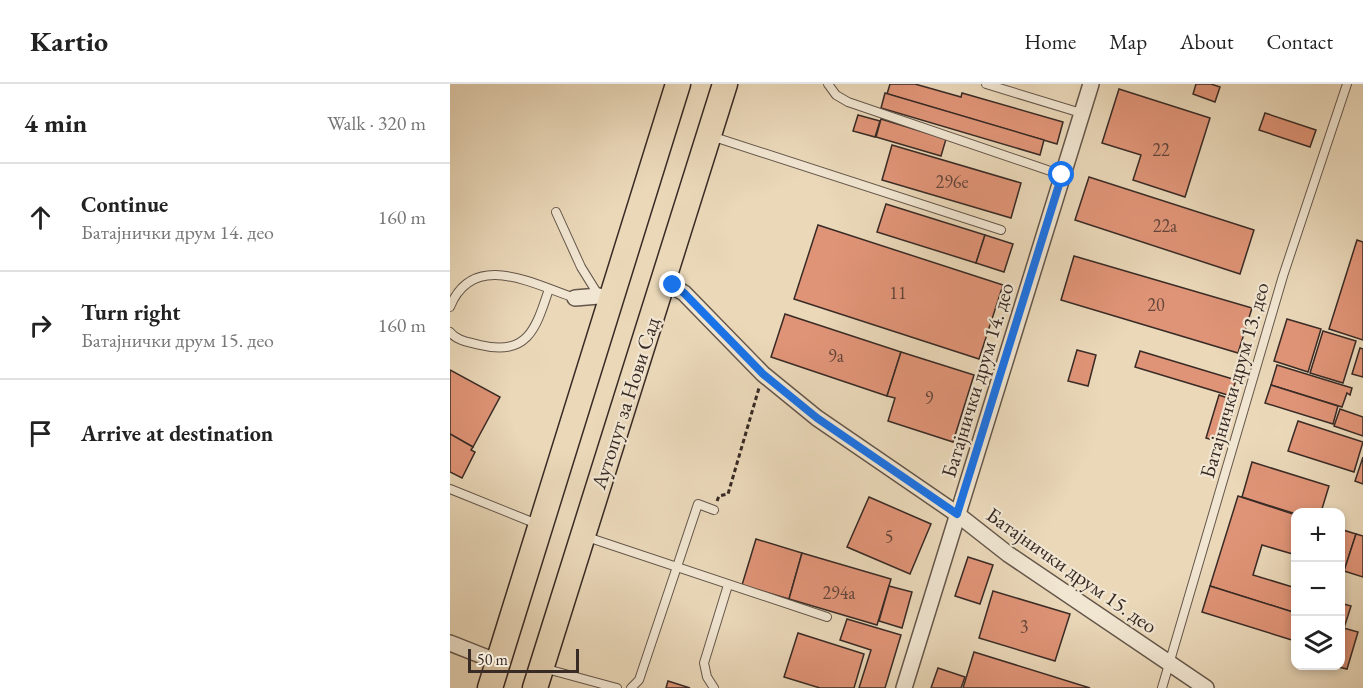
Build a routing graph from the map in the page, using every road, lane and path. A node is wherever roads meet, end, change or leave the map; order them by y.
1 (678, 84) edge
2 (725, 84) edge
3 (828, 84) edge
4 (986, 84) edge
5 (1090, 84) edge
6 (1347, 84) edge
7 (1081, 113) junction
8 (709, 135) junction
9 (1062, 175) junction
10 (556, 212) dead end
11 (1000, 230) dead end
12 (663, 281) junction
13 (549, 289) junction
14 (575, 298) joint
15 (605, 298) junction
16 (450, 307) edge
17 (450, 332) edge
18 (763, 374) junction
19 (450, 489) edge
20 (714, 510) joint
21 (957, 514) junction
22 (541, 526) junction
23 (583, 536) junction
24 (677, 568) junction
25 (728, 585) junction
26 (827, 617) dead end
27 (450, 644) edge
28 (498, 662) junction
29 (1170, 663) junction
30 (539, 678) edge
31 (490, 688) edge
32 (617, 688) edge
33 (631, 688) edge
34 (714, 688) edge
35 (904, 688) edge
36 (1162, 688) edge
37 (1206, 688) edge

1 - 15 main road, Аутопут за Нови Сад
2 - 8 main road, Аутопут за Нови Сад
3 - 9 lane
4 - 7 lane
5 - 7 street, Батајнички друм 14. део
6 - 29 lane, Батајнички друм 13. део
7 - 9 street, Батајнички друм 14. део
8 - 11 lane
8 - 12 main road, Аутопут за Нови Сад
9 - 21 street, Батајнички друм 14. део
10 - 15 lane
12 - 18 street, Батајнички друм 15. део
12 - 23 main road, Аутопут за Нови Сад
13 - 14 lane
13 - 16 lane
13 - 17 lane
14 - 15 street
15 - 22 main road, Аутопут за Нови Сад
18 - 20 path
18 - 21 street, Батајнички друм 15. део
19 - 22 lane
20 - 24 lane
21 - 29 street, Батајнички друм 15. део
21 - 35 street, Батајнички друм 14. део
22 - 28 main road, Аутопут за Нови Сад
23 - 24 lane
23 - 30 main road, Аутопут за Нови Сад
24 - 25 lane
24 - 33 lane
25 - 26 lane
25 - 34 lane
27 - 28 street
28 - 31 main road, Аутопут за Нови Сад
29 - 36 lane, Батајнички друм 13. део
29 - 37 street, Батајнички друм 15. део
30 - 32 lane

